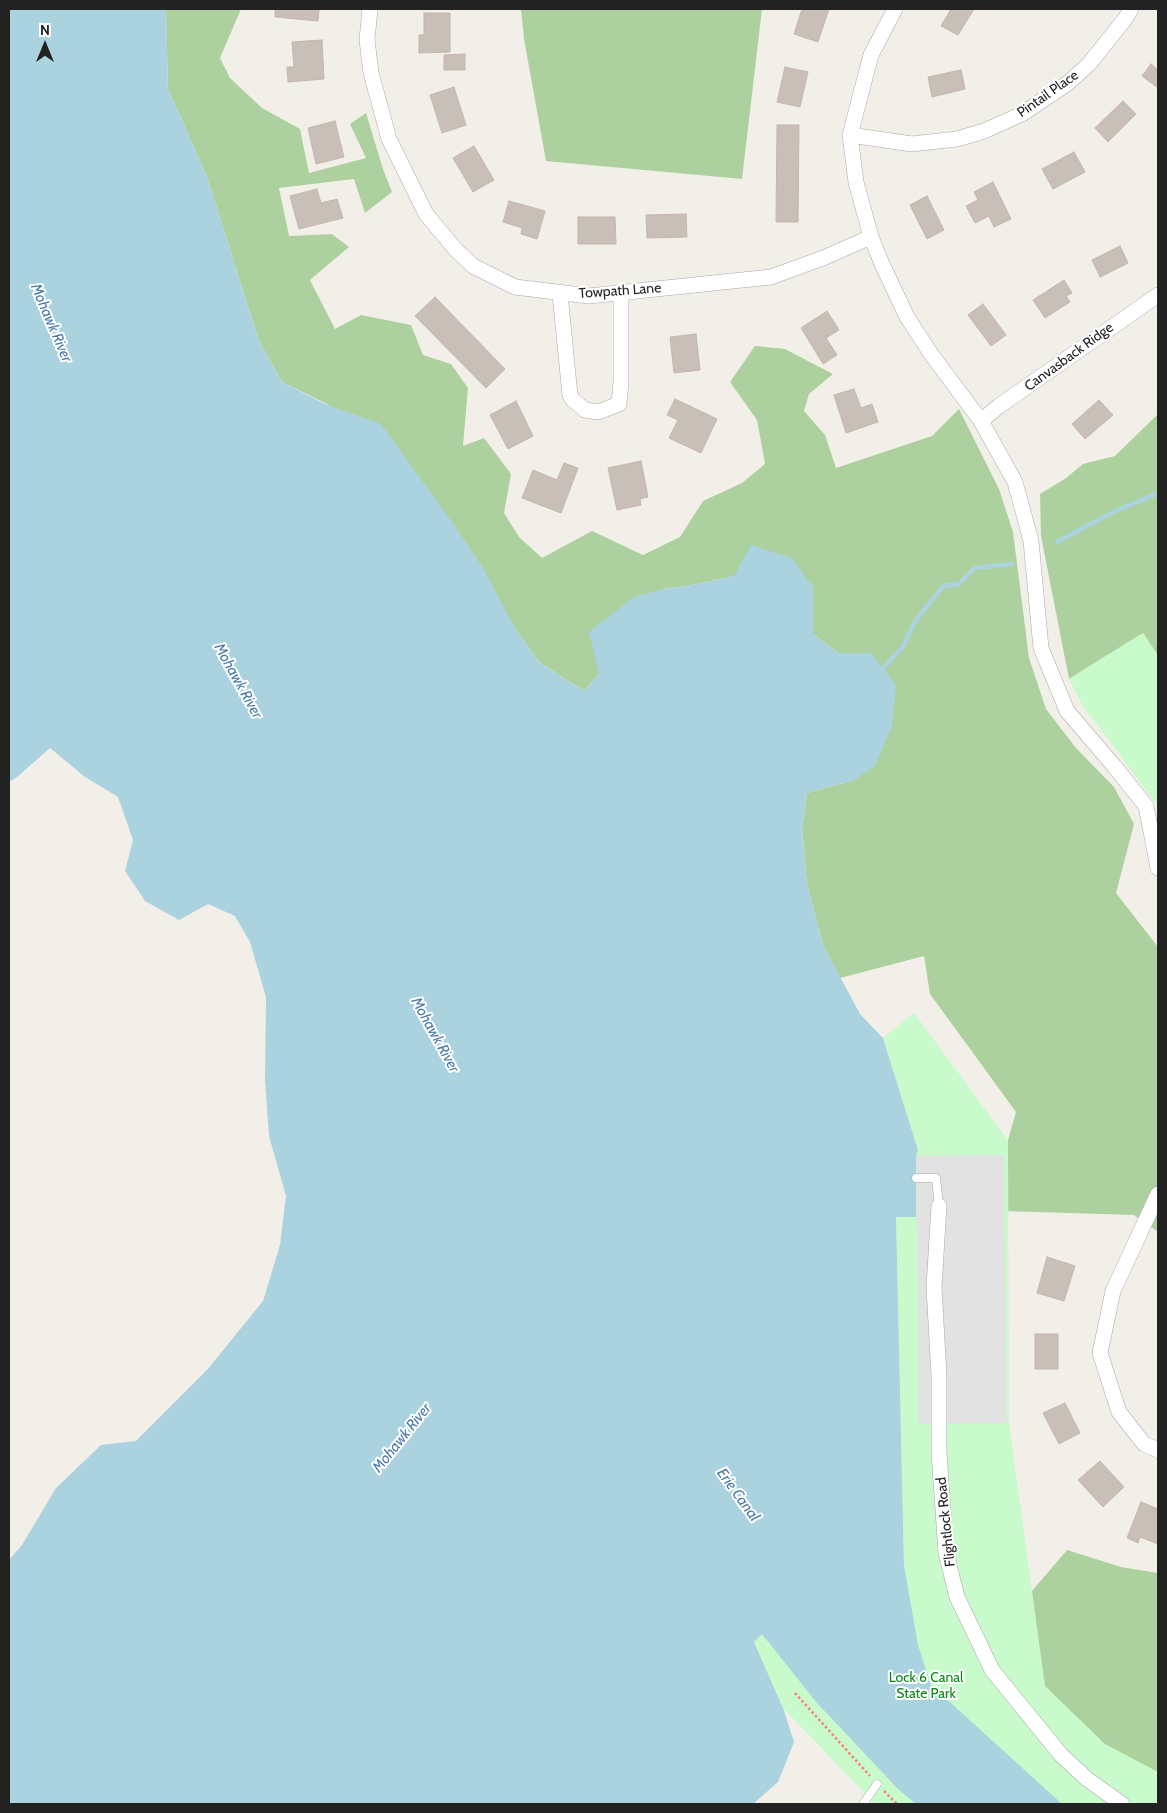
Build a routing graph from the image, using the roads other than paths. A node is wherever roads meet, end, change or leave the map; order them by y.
1 (370, 9) edge
2 (895, 9) edge
3 (1131, 9) edge
4 (850, 135) junction
5 (871, 237) junction
6 (560, 294) junction
7 (621, 294) junction
8 (1158, 295) edge
9 (981, 421) junction
10 (1158, 868) edge
11 (916, 1178) dead end
12 (1158, 1194) edge
13 (939, 1206) joint
14 (1158, 1450) edge
15 (877, 1784) road end
16 (863, 1804) edge
17 (1122, 1804) edge

1 - 6 street, Towpath Lane
2 - 4 street
3 - 4 street, Pintail Place
4 - 5 street
5 - 7 street, Towpath Lane
5 - 9 street
6 - 7 street, Towpath Lane
6 - 7 street
8 - 9 street, Canvasback Ridge
9 - 10 street
11 - 13 lane
12 - 14 street
13 - 17 street, Flightlock Road
15 - 16 lane

